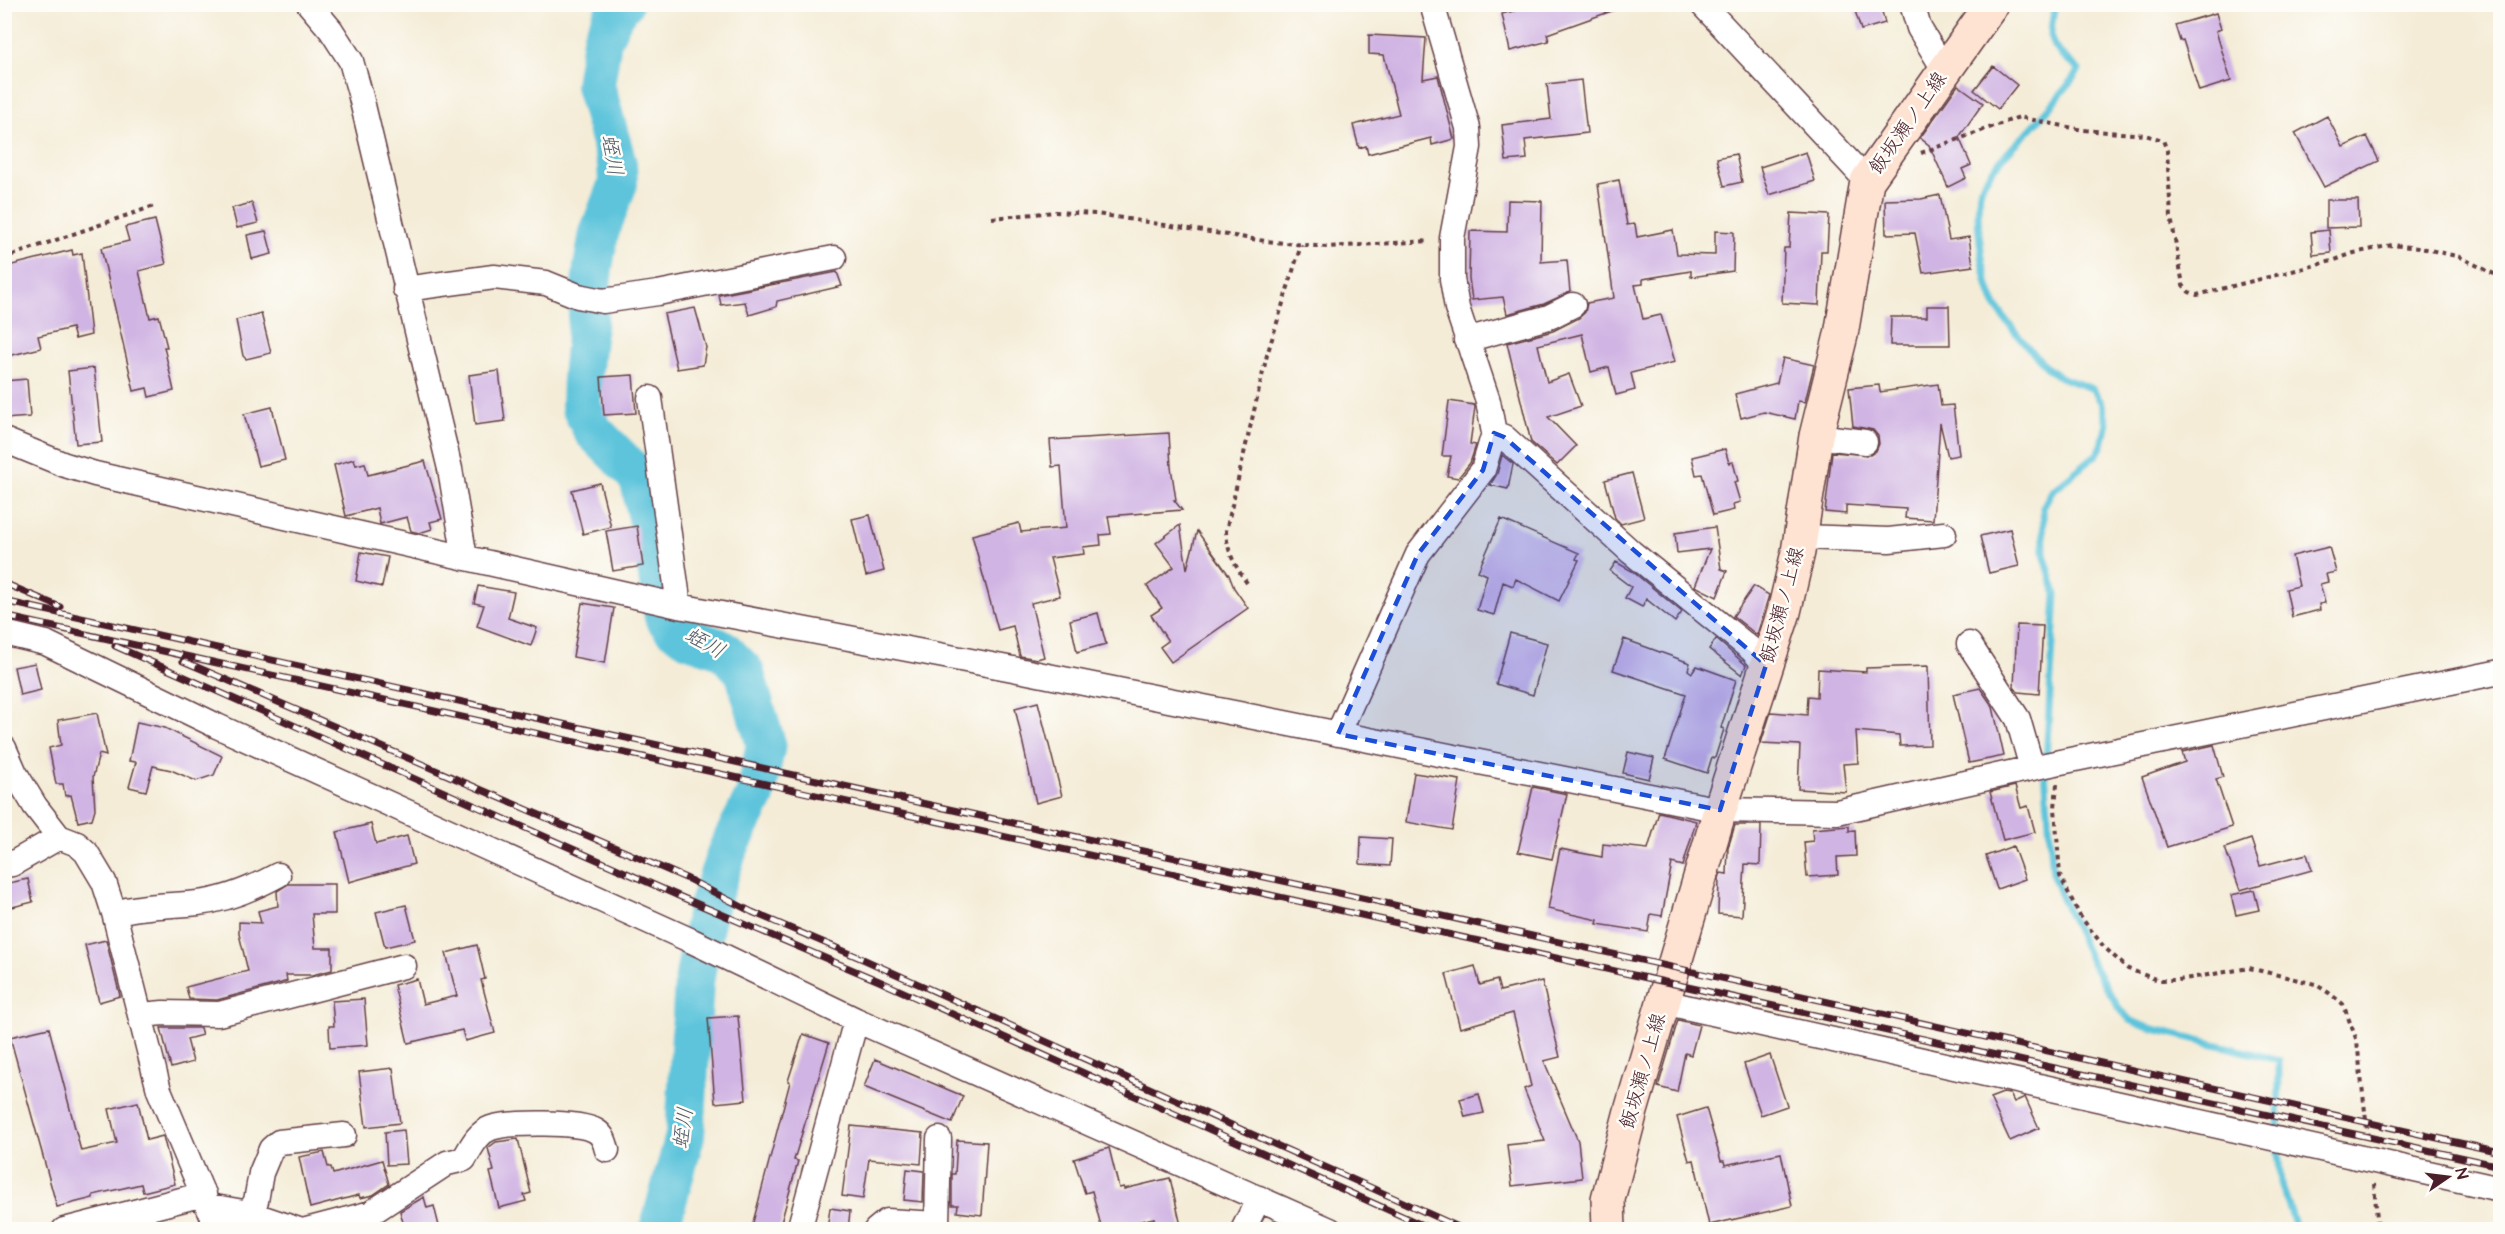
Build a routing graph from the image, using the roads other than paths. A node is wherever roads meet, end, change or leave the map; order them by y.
1 (309, 4) edge
2 (1432, 4) edge
3 (1702, 4) edge
4 (1912, 4) edge
5 (1992, 4) edge
6 (1945, 71) junction
7 (1875, 170) junction
8 (834, 258) dead end
9 (405, 289) junction
10 (1573, 305) dead end
11 (1466, 340) junction
12 (650, 398) dead end
13 (1494, 433) junction
14 (1816, 436) junction
15 (4, 440) edge
16 (1865, 442) dead end
17 (1944, 534) dead end
18 (1800, 537) junction
19 (465, 558) junction
20 (674, 605) junction
21 (4, 633) edge
22 (1969, 644) dead end
23 (1766, 665) junction
24 (2500, 672) edge
25 (1338, 734) junction
26 (4, 748) edge
27 (2043, 766) junction
28 (1720, 810) junction
29 (59, 837) junction
30 (4, 865) edge
31 (278, 876) dead end
32 (114, 913) junction
33 (404, 966) dead end
34 (1663, 1002) junction
35 (141, 1015) junction
36 (856, 1020) junction
37 (344, 1135) dead end
38 (939, 1139) dead end
39 (607, 1150) dead end
40 (2500, 1188) edge
41 (1259, 1198) junction
42 (206, 1200) junction
43 (249, 1214) junction
44 (64, 1230) edge
45 (218, 1230) edge
46 (300, 1230) edge
47 (306, 1230) edge
48 (799, 1230) edge
49 (876, 1230) edge
50 (1243, 1230) edge
51 (1330, 1230) edge
52 (1609, 1230) edge

1 - 9 street
2 - 11 street
3 - 7 street
4 - 6 street
5 - 6 main road, 飯坂瀬ノ上線
6 - 7 main road, 飯坂瀬ノ上線
7 - 14 main road, 飯坂瀬ノ上線
8 - 9 street
9 - 19 street
10 - 11 street
11 - 13 street
12 - 20 street
13 - 23 street
13 - 25 street
14 - 16 street
14 - 18 main road, 飯坂瀬ノ上線
15 - 19 street
17 - 18 street
18 - 23 main road, 飯坂瀬ノ上線
19 - 20 street
20 - 25 street
21 - 36 street
22 - 27 street
23 - 28 main road, 飯坂瀬ノ上線
24 - 27 street
25 - 28 street
26 - 29 street
27 - 28 street
28 - 34 main road, 飯坂瀬ノ上線
29 - 30 street
29 - 32 street
31 - 32 street
32 - 35 street
33 - 35 street
34 - 40 street
34 - 52 main road, 飯坂瀬ノ上線
35 - 42 street
36 - 41 street
36 - 48 street
37 - 43 street
38 - 49 street
39 - 47 street
41 - 50 street
41 - 51 street
42 - 43 street
42 - 44 street
42 - 45 street
43 - 46 street

